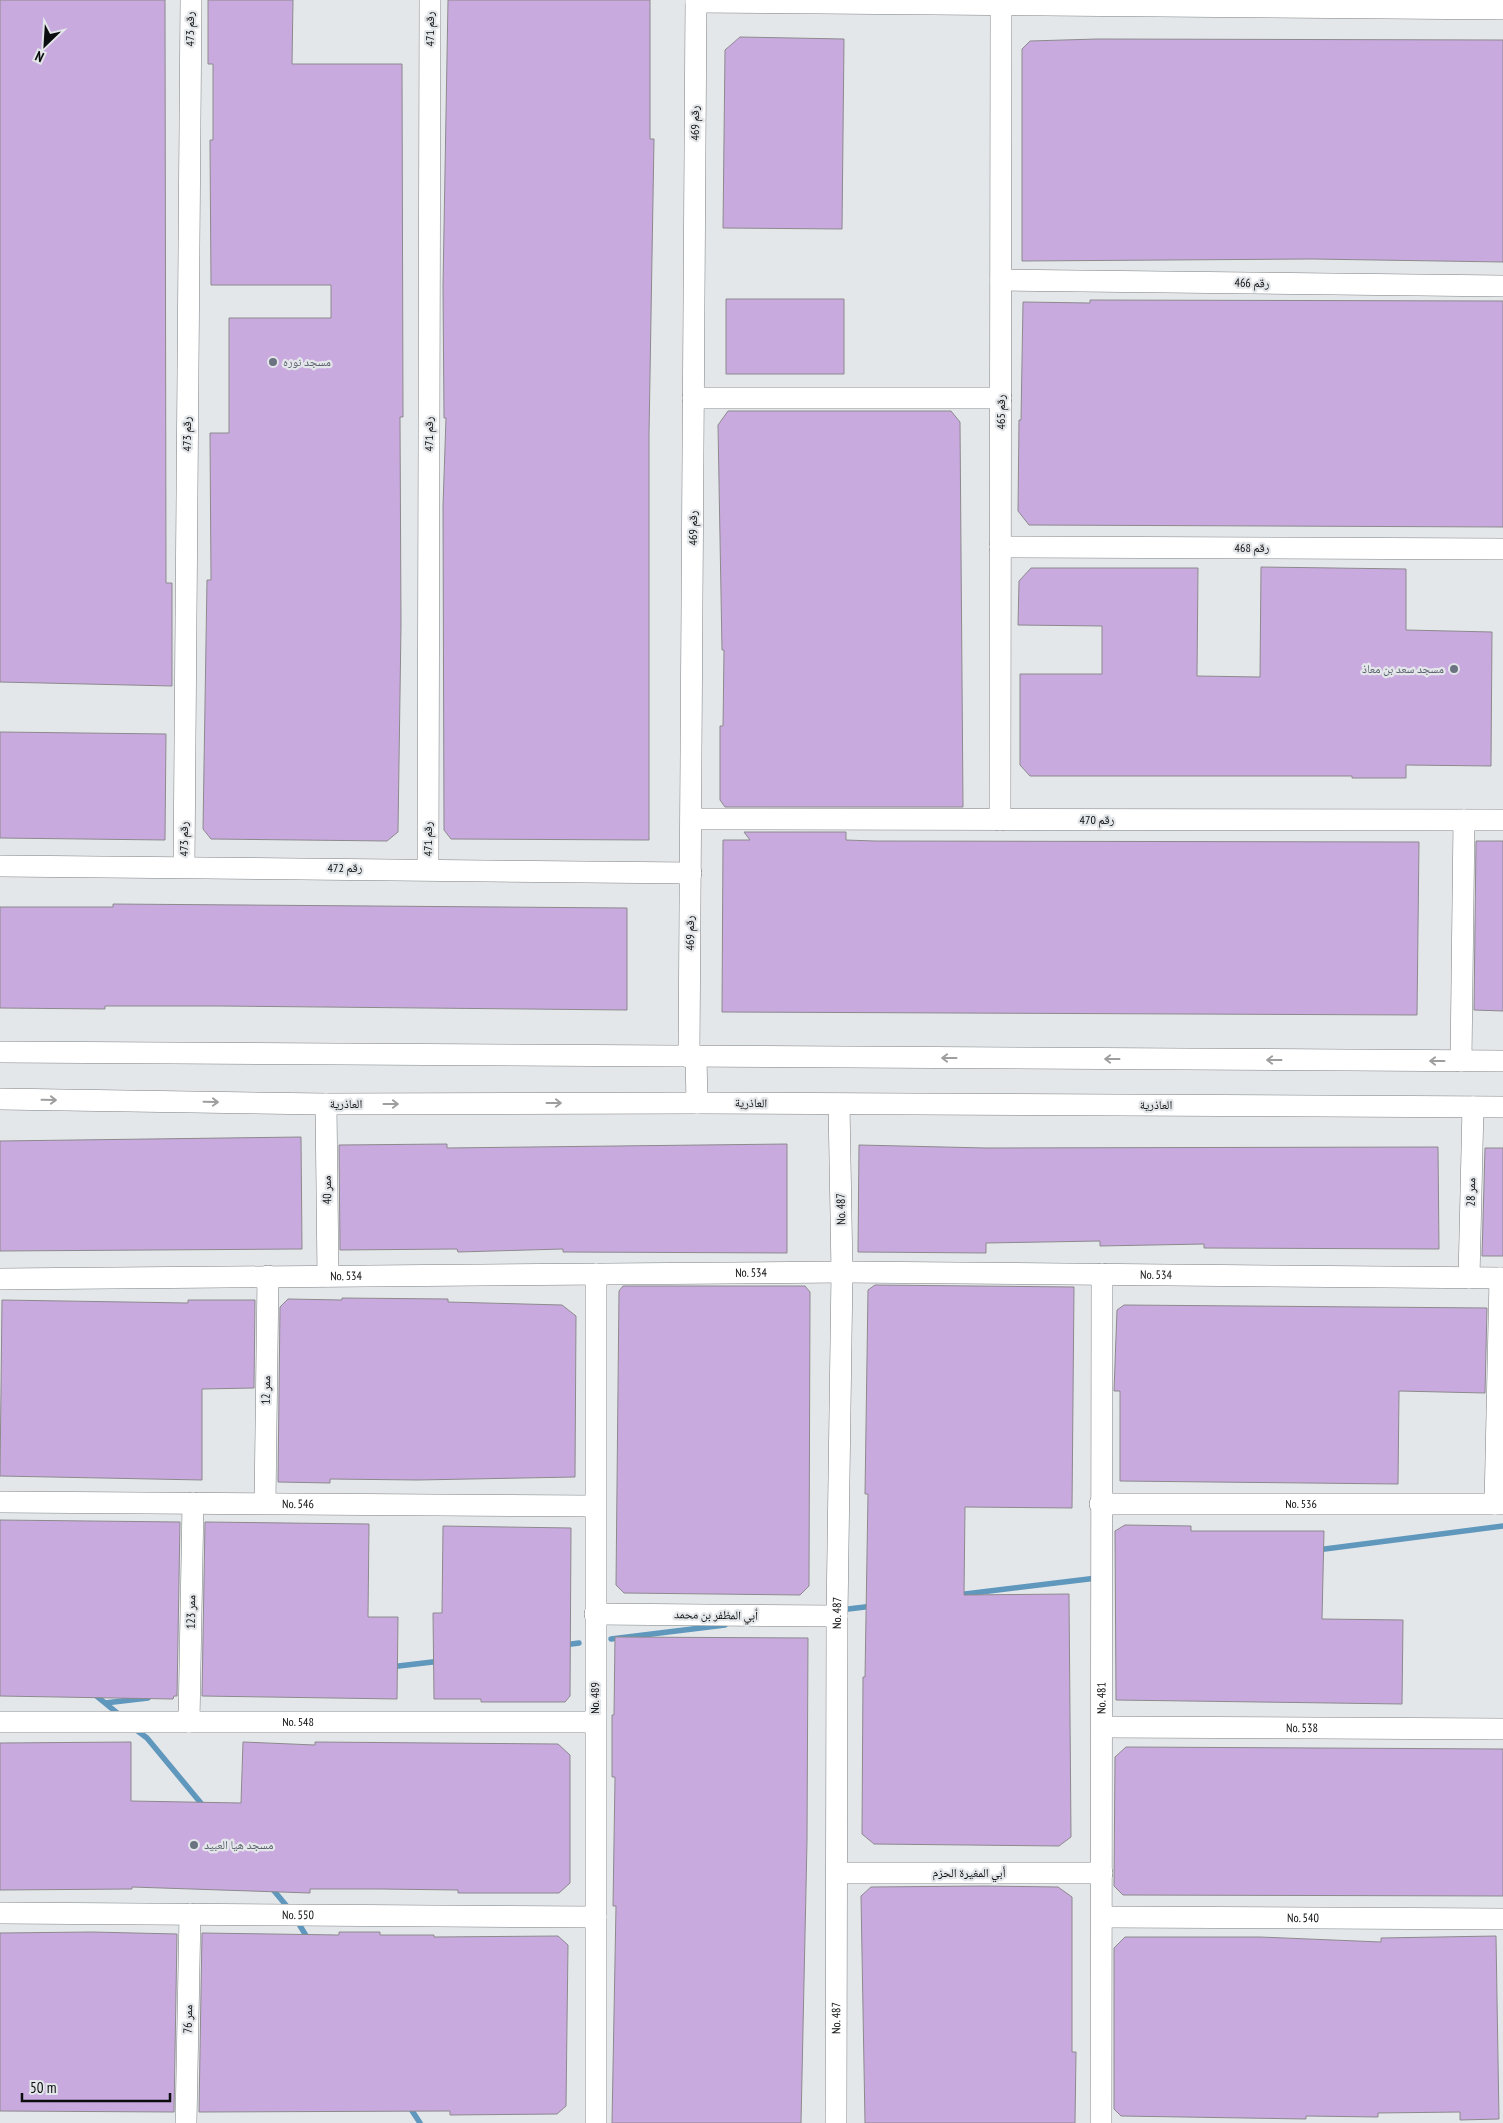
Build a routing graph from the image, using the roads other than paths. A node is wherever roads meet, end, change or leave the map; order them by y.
1 (191, 0) edge
2 (430, 0) edge
3 (696, 1) edge
4 (1090, 3) edge
5 (1001, 5) junction
6 (1503, 9) edge
7 (1001, 280) junction
8 (1503, 286) edge
9 (693, 398) junction
10 (1001, 398) junction
11 (1000, 547) junction
12 (1503, 549) edge
13 (691, 819) junction
14 (1000, 820) junction
15 (1464, 820) junction
16 (1503, 820) edge
17 (0, 866) edge
18 (184, 867) junction
19 (428, 869) junction
20 (691, 872) junction
21 (0, 1052) edge
22 (693, 1057) junction
23 (1461, 1061) junction
24 (1503, 1061) edge
25 (0, 1100) edge
26 (698, 1103) junction
27 (326, 1104) junction
28 (838, 1104) junction
29 (1472, 1107) junction
30 (1503, 1107) edge
31 (842, 1272) junction
32 (596, 1274) junction
33 (1102, 1274) junction
34 (268, 1276) junction
35 (328, 1276) junction
36 (1468, 1278) junction
37 (1502, 1278) edge
38 (0, 1279) edge
39 (0, 1502) edge
40 (193, 1503) junction
41 (264, 1503) junction
42 (1100, 1504) junction
43 (1499, 1504) edge
44 (595, 1506) junction
45 (595, 1614) junction
46 (838, 1616) junction
47 (0, 1722) edge
48 (189, 1722) junction
49 (596, 1722) junction
50 (1102, 1727) junction
51 (1503, 1729) edge
52 (837, 1873) junction
53 (1102, 1873) junction
54 (0, 1913) edge
55 (190, 1914) junction
56 (596, 1917) junction
57 (1102, 1917) junction
58 (1503, 1919) edge
59 (186, 2123) edge
60 (596, 2123) edge
61 (836, 2123) edge
62 (1101, 2123) edge

1 - 18 street, رقم 473
2 - 19 street, رقم 471
3 - 5 street
3 - 9 street, رقم 469
4 - 5 street
4 - 6 street
5 - 7 street, رقم 465
7 - 8 street, رقم 466
7 - 10 street, رقم 465
9 - 10 street
9 - 13 street, رقم 469
10 - 11 street, رقم 465
11 - 12 street, رقم 468
11 - 14 street, رقم 465
13 - 14 street, رقم 470
13 - 20 street, رقم 469
14 - 15 street, رقم 470
15 - 16 street, رقم 470
15 - 23 street
17 - 18 street, رقم 472
18 - 19 street, رقم 472
19 - 20 street, رقم 472
20 - 22 street, رقم 469
21 - 22 street
23 -> 22 street
22 - 26 street, رقم 469
23 - 24 street
25 -> 27 street, العاذرية
27 -> 26 street, العاذرية
26 - 28 street, العاذرية
27 - 35 street, ممر 40
28 - 29 street, العاذرية
28 - 31 street, No. 487
29 - 30 street, العاذرية
29 - 36 street, ممر 28
31 - 32 street, No. 534
31 - 33 street, No. 534
31 - 46 street, No. 487
32 - 35 street, No. 534
32 - 44 street, No. 489
33 - 36 street, No. 534
33 - 42 street, No. 481
34 - 35 street, No. 534
34 - 38 street, No. 534
34 - 41 street, ممر 12
36 - 37 street, No. 534
37 - 43 street
39 - 40 street, No. 546
40 - 41 street, No. 546
40 - 48 street, ممر 123
41 - 44 street, No. 546
42 - 43 street, No. 536
42 - 50 street, No. 481
44 - 45 street, No. 489
45 - 46 street, أبي المظفر بن محمد
45 - 49 street, No. 489
46 - 52 street, No. 487
47 - 48 street, No. 548
48 - 49 street, No. 548
49 - 56 street, No. 489
50 - 51 street, No. 538
50 - 53 street, No. 481
52 - 53 street, أبي المغيرة الحزم
52 - 61 street, No. 487
53 - 57 street, No. 481
54 - 55 street, No. 550
55 - 56 street, No. 550
55 - 59 street, ممر 76
56 - 60 street, No. 489
57 - 58 street, No. 540
57 - 62 street, No. 481

